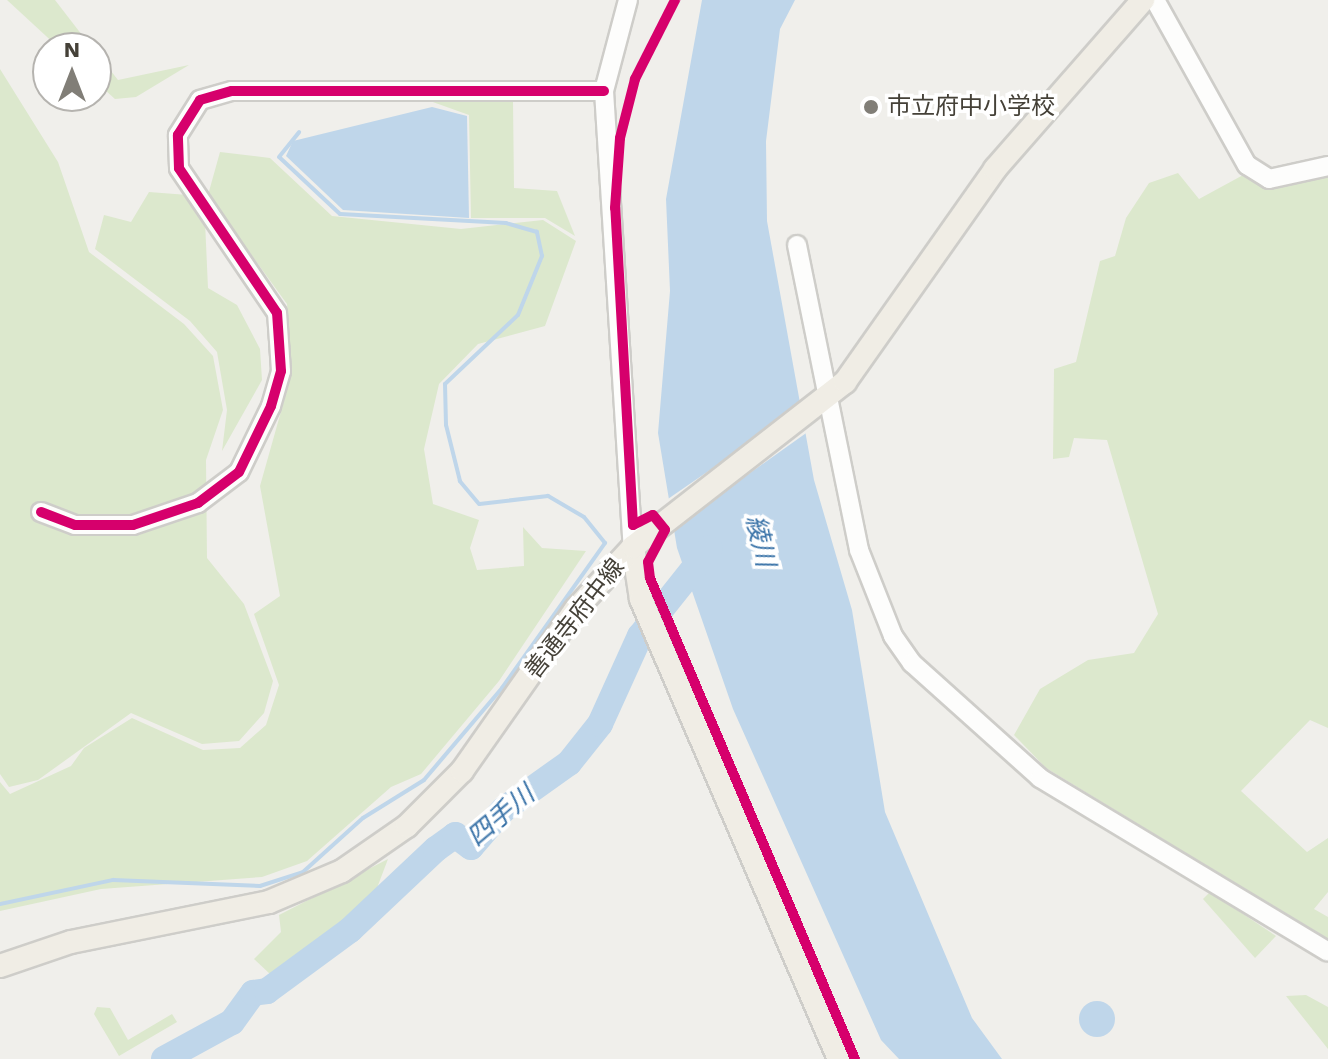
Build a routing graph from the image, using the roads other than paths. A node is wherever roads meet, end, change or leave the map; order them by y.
1 (628, 0) edge
2 (1143, 0) edge
3 (1155, 0) edge
4 (604, 91) junction
5 (1328, 166) edge
6 (797, 245) dead end
7 (819, 407) junction
8 (41, 512) dead end
9 (633, 547) junction
10 (1328, 952) edge
11 (0, 966) edge
12 (839, 1059) edge

1 - 4 street
2 - 7 main road, 善通寺府中線
3 - 5 street
4 - 8 street
4 - 9 street
6 - 7 street
7 - 9 main road, 善通寺府中線
7 - 10 street
9 - 11 main road, 善通寺府中線
9 - 12 main road

